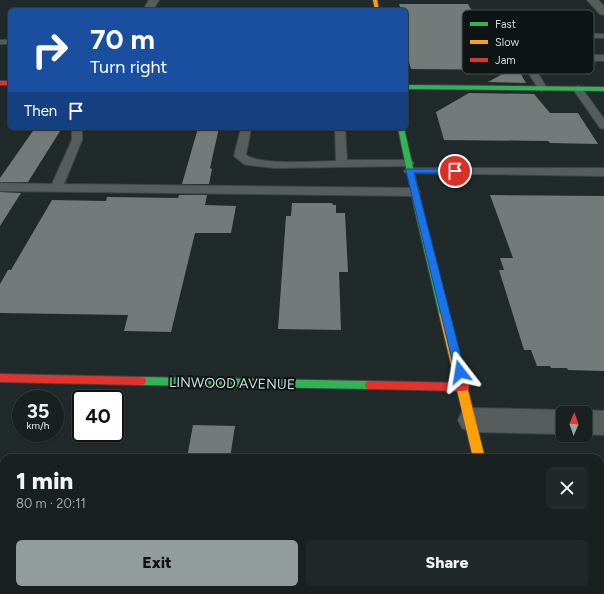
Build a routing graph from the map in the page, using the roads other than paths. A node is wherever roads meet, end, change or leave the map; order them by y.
1 (592, 0) edge
2 (604, 12) edge
3 (594, 35) edge
4 (604, 36) edge
5 (594, 41) edge
6 (604, 53) edge
7 (594, 58) edge
8 (604, 58) edge
9 (533, 74) edge
10 (408, 87) edge
11 (542, 88) junction
12 (578, 89) junction
13 (604, 89) edge
14 (604, 126) edge
15 (77, 130) edge
16 (246, 130) edge
17 (340, 130) edge
18 (401, 130) edge
19 (342, 164) junction
20 (409, 167) junction
21 (604, 172) edge
22 (0, 187) edge
23 (56, 188) junction
24 (414, 192) junction
25 (0, 378) edge
26 (464, 388) junction
27 (471, 420) junction
28 (556, 422) edge
29 (592, 422) edge
30 (604, 422) edge
31 (478, 454) edge

1 - 2 street
3 - 4 lane
5 - 6 lane
7 - 8 lane
9 - 11 lane
10 - 11 street
11 - 12 street
12 - 13 street
12 - 14 lane
15 - 23 lane
16 - 19 lane
17 - 19 lane
18 - 20 street
19 - 20 lane
20 - 21 lane
20 - 24 street
22 - 23 lane
23 - 24 lane
24 - 26 street
25 - 26 street, LINWOOD AVENUE
26 - 27 street
27 - 28 street
27 - 31 street
29 - 30 street

